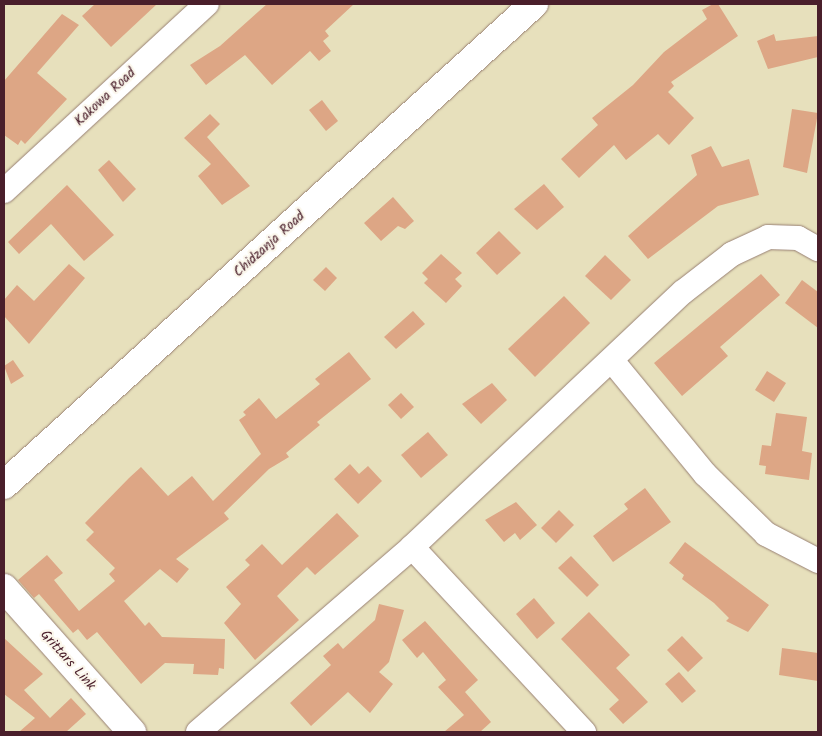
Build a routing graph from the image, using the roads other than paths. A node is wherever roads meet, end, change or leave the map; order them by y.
1 (207, 4) edge
2 (534, 4) edge
3 (4, 191) edge
4 (818, 249) edge
5 (613, 362) junction
6 (4, 485) edge
7 (412, 547) junction
8 (818, 561) edge
9 (4, 588) edge
10 (132, 732) edge
11 (198, 732) edge
12 (584, 732) edge

1 - 3 street, Kakowa Road
2 - 6 street, Chidzanja Road
4 - 5 street
5 - 7 street
5 - 8 street
7 - 11 street
7 - 12 street
9 - 10 street, Grittars Link

